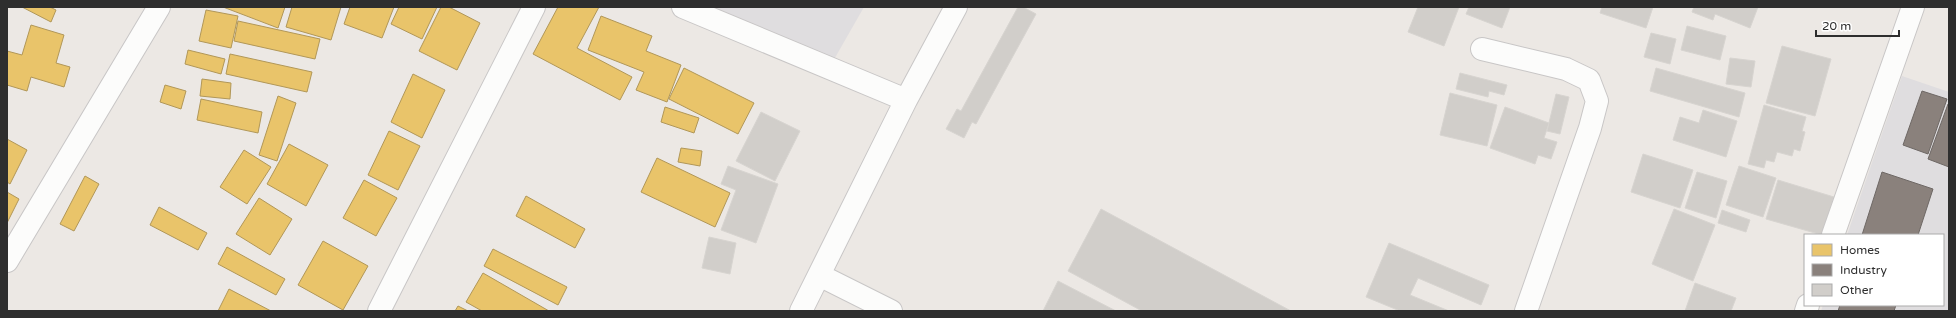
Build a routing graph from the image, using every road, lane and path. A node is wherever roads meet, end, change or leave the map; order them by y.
1 (159, 7) edge
2 (534, 7) edge
3 (684, 7) edge
4 (956, 7) edge
5 (1913, 7) edge
6 (1482, 49) dead end
7 (906, 100) junction
8 (1833, 234) edge
9 (7, 261) edge
10 (819, 275) junction
11 (379, 311) edge
12 (801, 311) edge
13 (891, 311) edge
14 (1526, 311) edge

1 - 9 street
2 - 11 street
3 - 7 street
4 - 7 street
5 - 8 street
6 - 14 street
7 - 10 street
10 - 12 street
10 - 13 street

